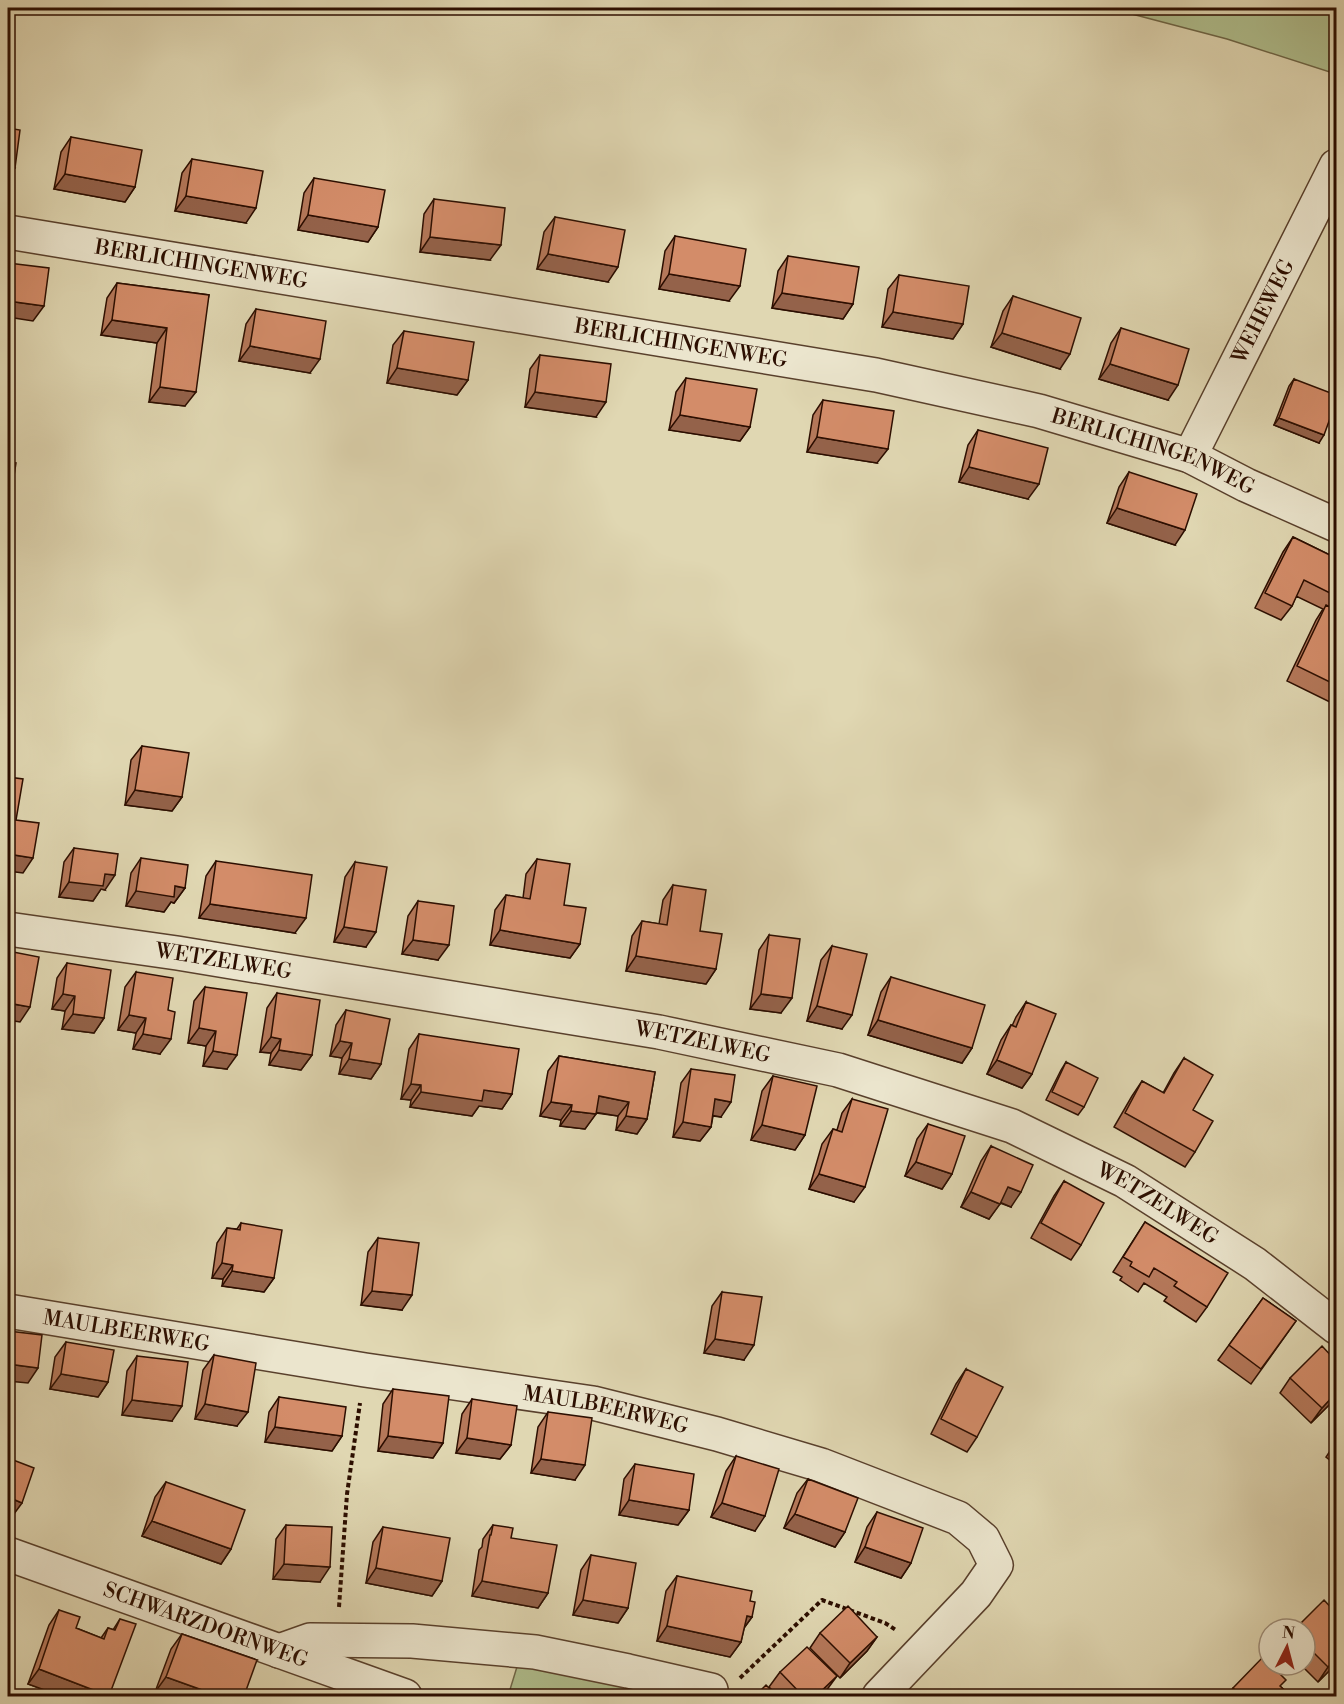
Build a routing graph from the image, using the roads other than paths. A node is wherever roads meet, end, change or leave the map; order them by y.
1 (1336, 166) edge
2 (8, 232) edge
3 (1190, 456) junction
4 (1336, 525) edge
5 (8, 929) edge
6 (8, 1311) edge
7 (1336, 1327) edge
8 (8, 1554) edge
9 (279, 1651) junction
10 (711, 1690) road end
11 (405, 1696) edge
12 (879, 1696) edge

1 - 3 street, WEHEWEG
2 - 3 street, BERLICHINGENWEG
3 - 4 street, BERLICHINGENWEG
5 - 7 street, WETZELWEG
6 - 12 street, MAULBEERWEG
8 - 9 street, SCHWARZDORNWEG
9 - 10 street
9 - 11 street, SCHWARZDORNWEG

